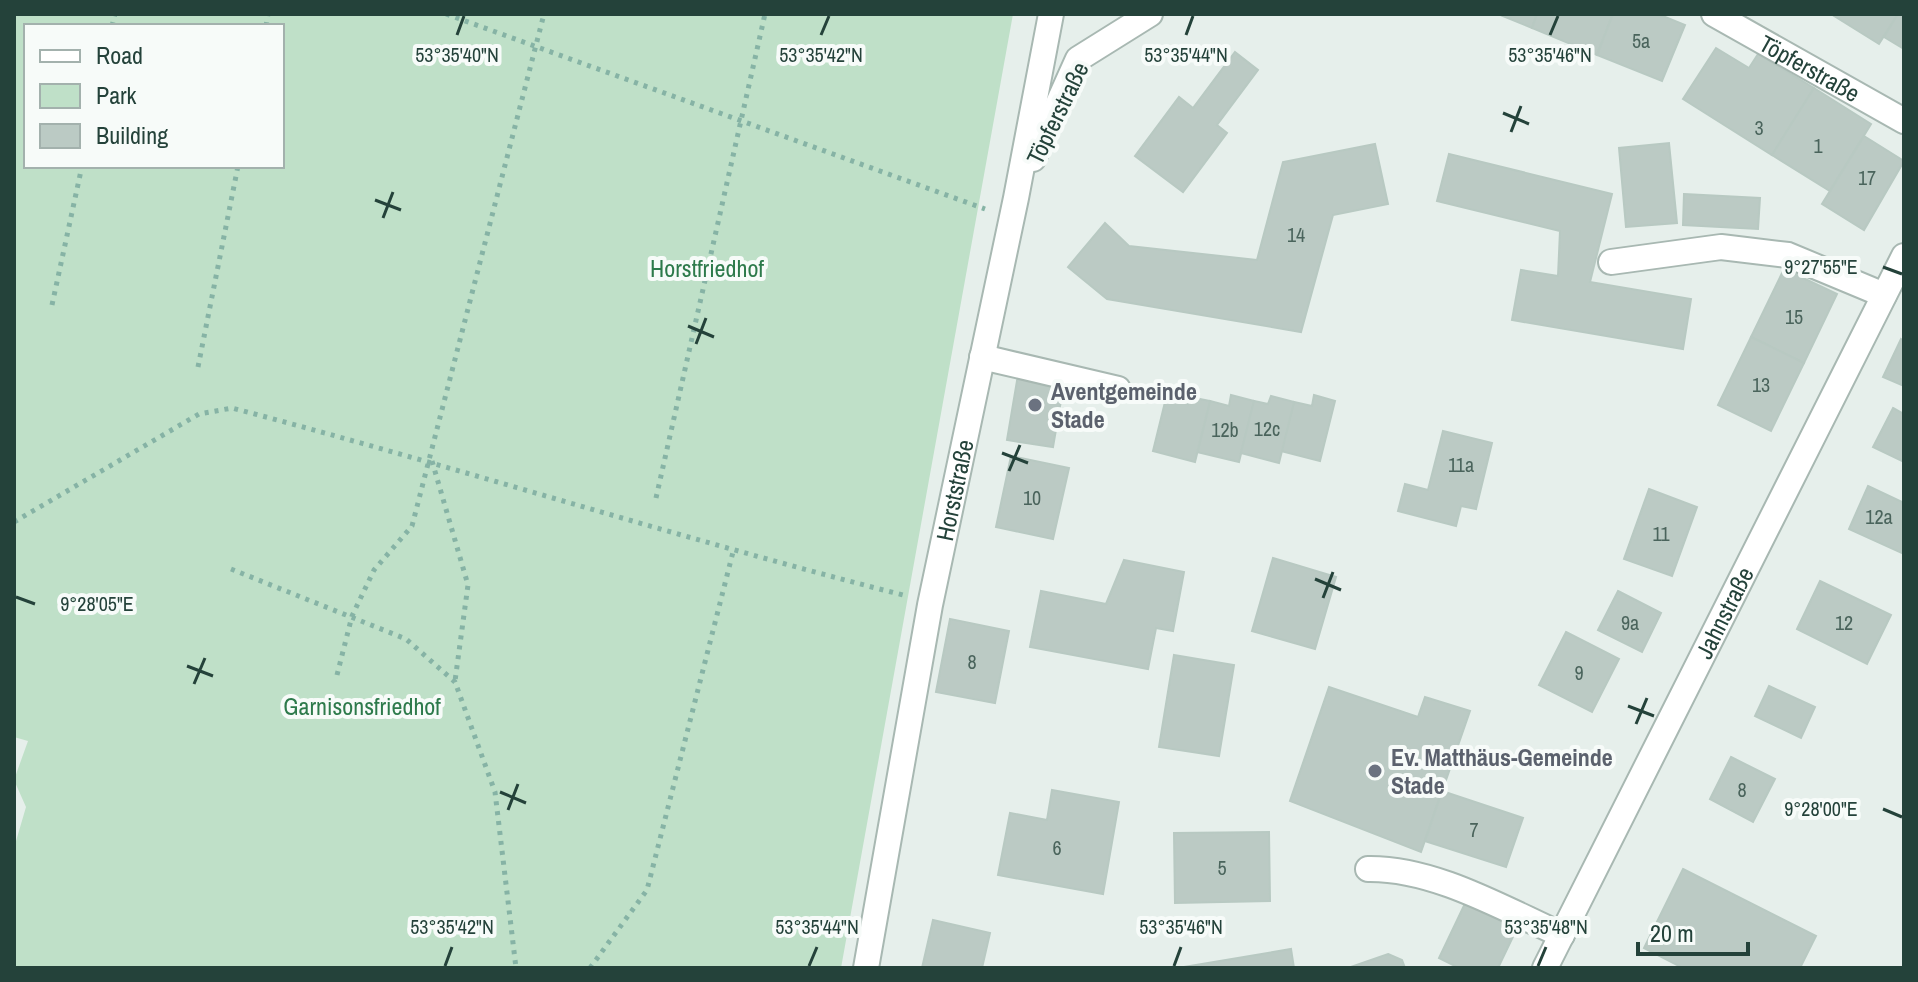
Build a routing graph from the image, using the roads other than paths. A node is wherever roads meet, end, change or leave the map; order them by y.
1 (1051, 14) edge
2 (1150, 14) edge
3 (1714, 14) edge
4 (1904, 121) edge
5 (1014, 208) junction
6 (1904, 256) edge
7 (1611, 262) dead end
8 (1884, 295) junction
9 (982, 357) junction
10 (1118, 389) dead end
11 (1368, 869) dead end
12 (1562, 935) junction
13 (866, 968) edge
14 (1545, 968) edge

1 - 5 street, Horststraße
2 - 5 street, Töpferstraße
3 - 4 street, Töpferstraße
5 - 9 street, Horststraße
6 - 8 street, Jahnstraße
7 - 8 street
8 - 12 street, Jahnstraße
9 - 10 street
9 - 13 street, Horststraße
11 - 12 street
12 - 14 street, Jahnstraße

